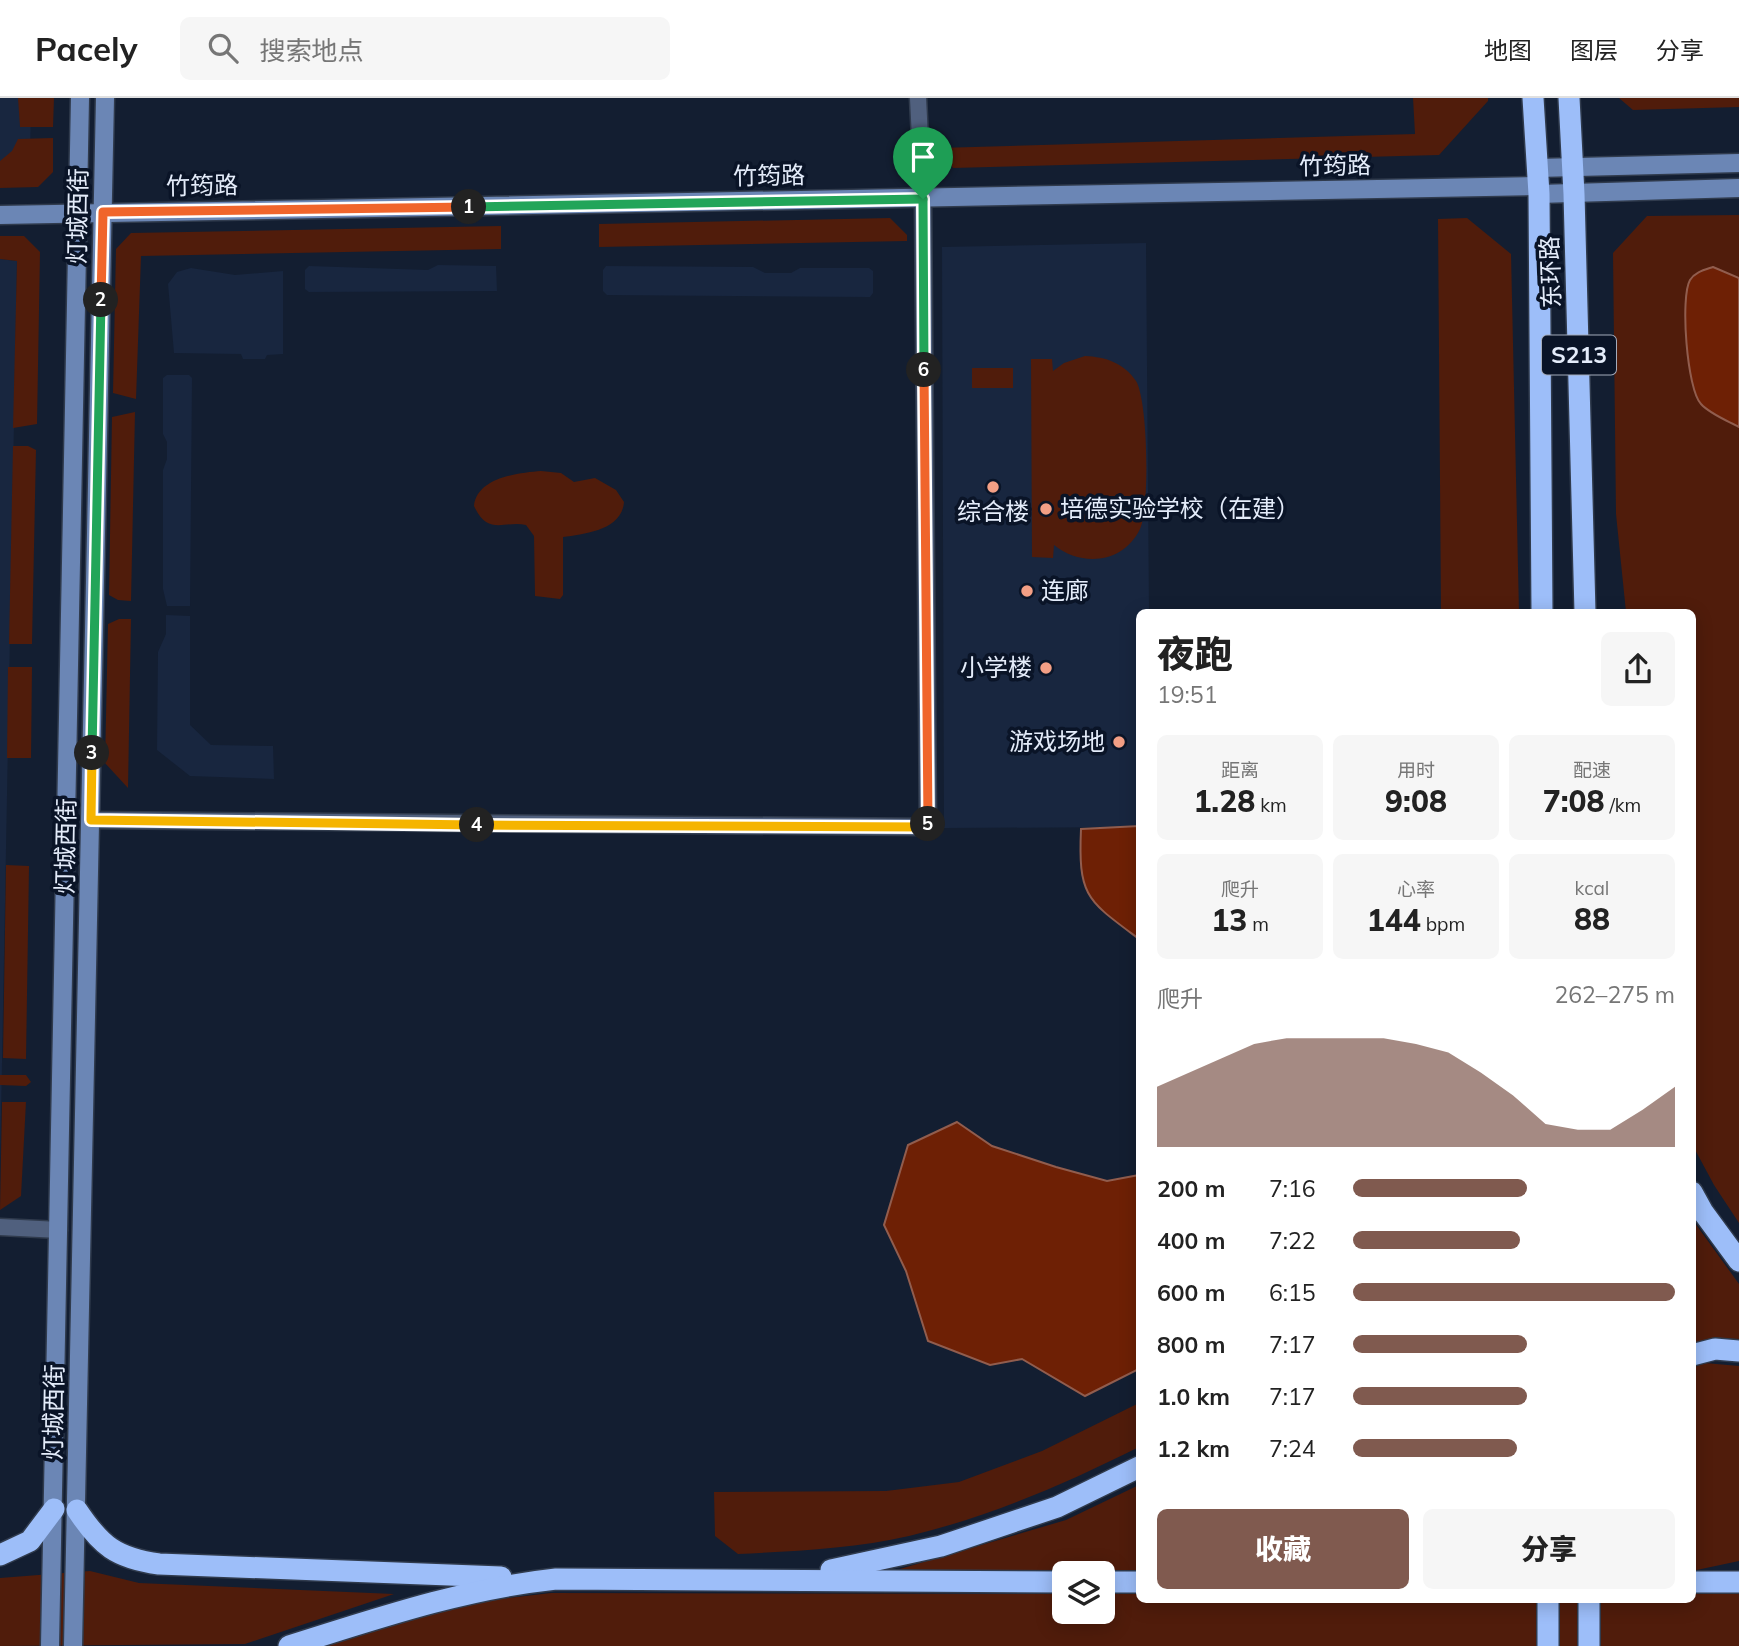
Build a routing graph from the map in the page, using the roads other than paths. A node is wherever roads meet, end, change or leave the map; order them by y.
1 (80, 98) edge
2 (105, 98) edge
3 (918, 98) edge
4 (1533, 98) edge
5 (1569, 98) edge
6 (1739, 163) edge
7 (1573, 167) junction
8 (1538, 183) junction
9 (1739, 188) edge
10 (1574, 194) junction
11 (923, 199) junction
12 (103, 212) junction
13 (78, 213) junction
14 (0, 215) edge
15 (1542, 609) edge
16 (1585, 609) edge
17 (91, 820) junction
18 (1696, 1199) edge
19 (0, 1227) edge
20 (59, 1230) junction
21 (1739, 1261) edge
22 (1739, 1351) edge
23 (1696, 1354) edge
24 (1136, 1468) edge
25 (54, 1509) junction
26 (77, 1510) junction
27 (0, 1555) edge
28 (1739, 1574) edge
29 (791, 1578) junction
30 (556, 1579) junction
31 (1052, 1581) edge
32 (1115, 1582) edge
33 (1136, 1582) edge
34 (1696, 1582) edge
35 (1696, 1582) edge
36 (1739, 1583) edge
37 (1548, 1603) edge
38 (1589, 1603) edge
39 (50, 1646) edge
40 (73, 1646) edge
41 (289, 1646) edge
42 (1548, 1646) edge
43 (1589, 1646) edge

1 - 13 street, 灯城西街
2 - 12 street, 灯城西街
3 - 11 street
4 - 8 highway, 东环路 / S213
5 - 7 highway, 东环路 / S213
6 - 7 street, 竹筠路
7 - 8 street, 竹筠路
7 - 10 highway, 东环路 / S213
8 - 10 street, 竹筠路
8 - 11 street, 竹筠路
8 - 15 highway, 东环路 / S213
9 - 10 street, 竹筠路
10 - 16 highway, 东环路 / S213
11 - 12 street, 竹筠路
11 - 17 street
12 - 13 street, 竹筠路
12 - 17 street, 灯城西街
13 - 14 street, 竹筠路
13 - 20 street, 灯城西街
17 - 26 street, 灯城西街
18 - 21 highway
19 - 20 street
20 - 25 street, 灯城西街
22 - 23 highway
24 - 29 highway
25 - 27 highway
25 - 39 street, 灯城西街
26 - 30 highway
26 - 40 street, 灯城西街
28 - 34 highway
29 - 30 highway
29 - 31 highway
30 - 41 highway
32 - 33 highway
35 - 36 highway
37 - 42 highway
38 - 43 highway

